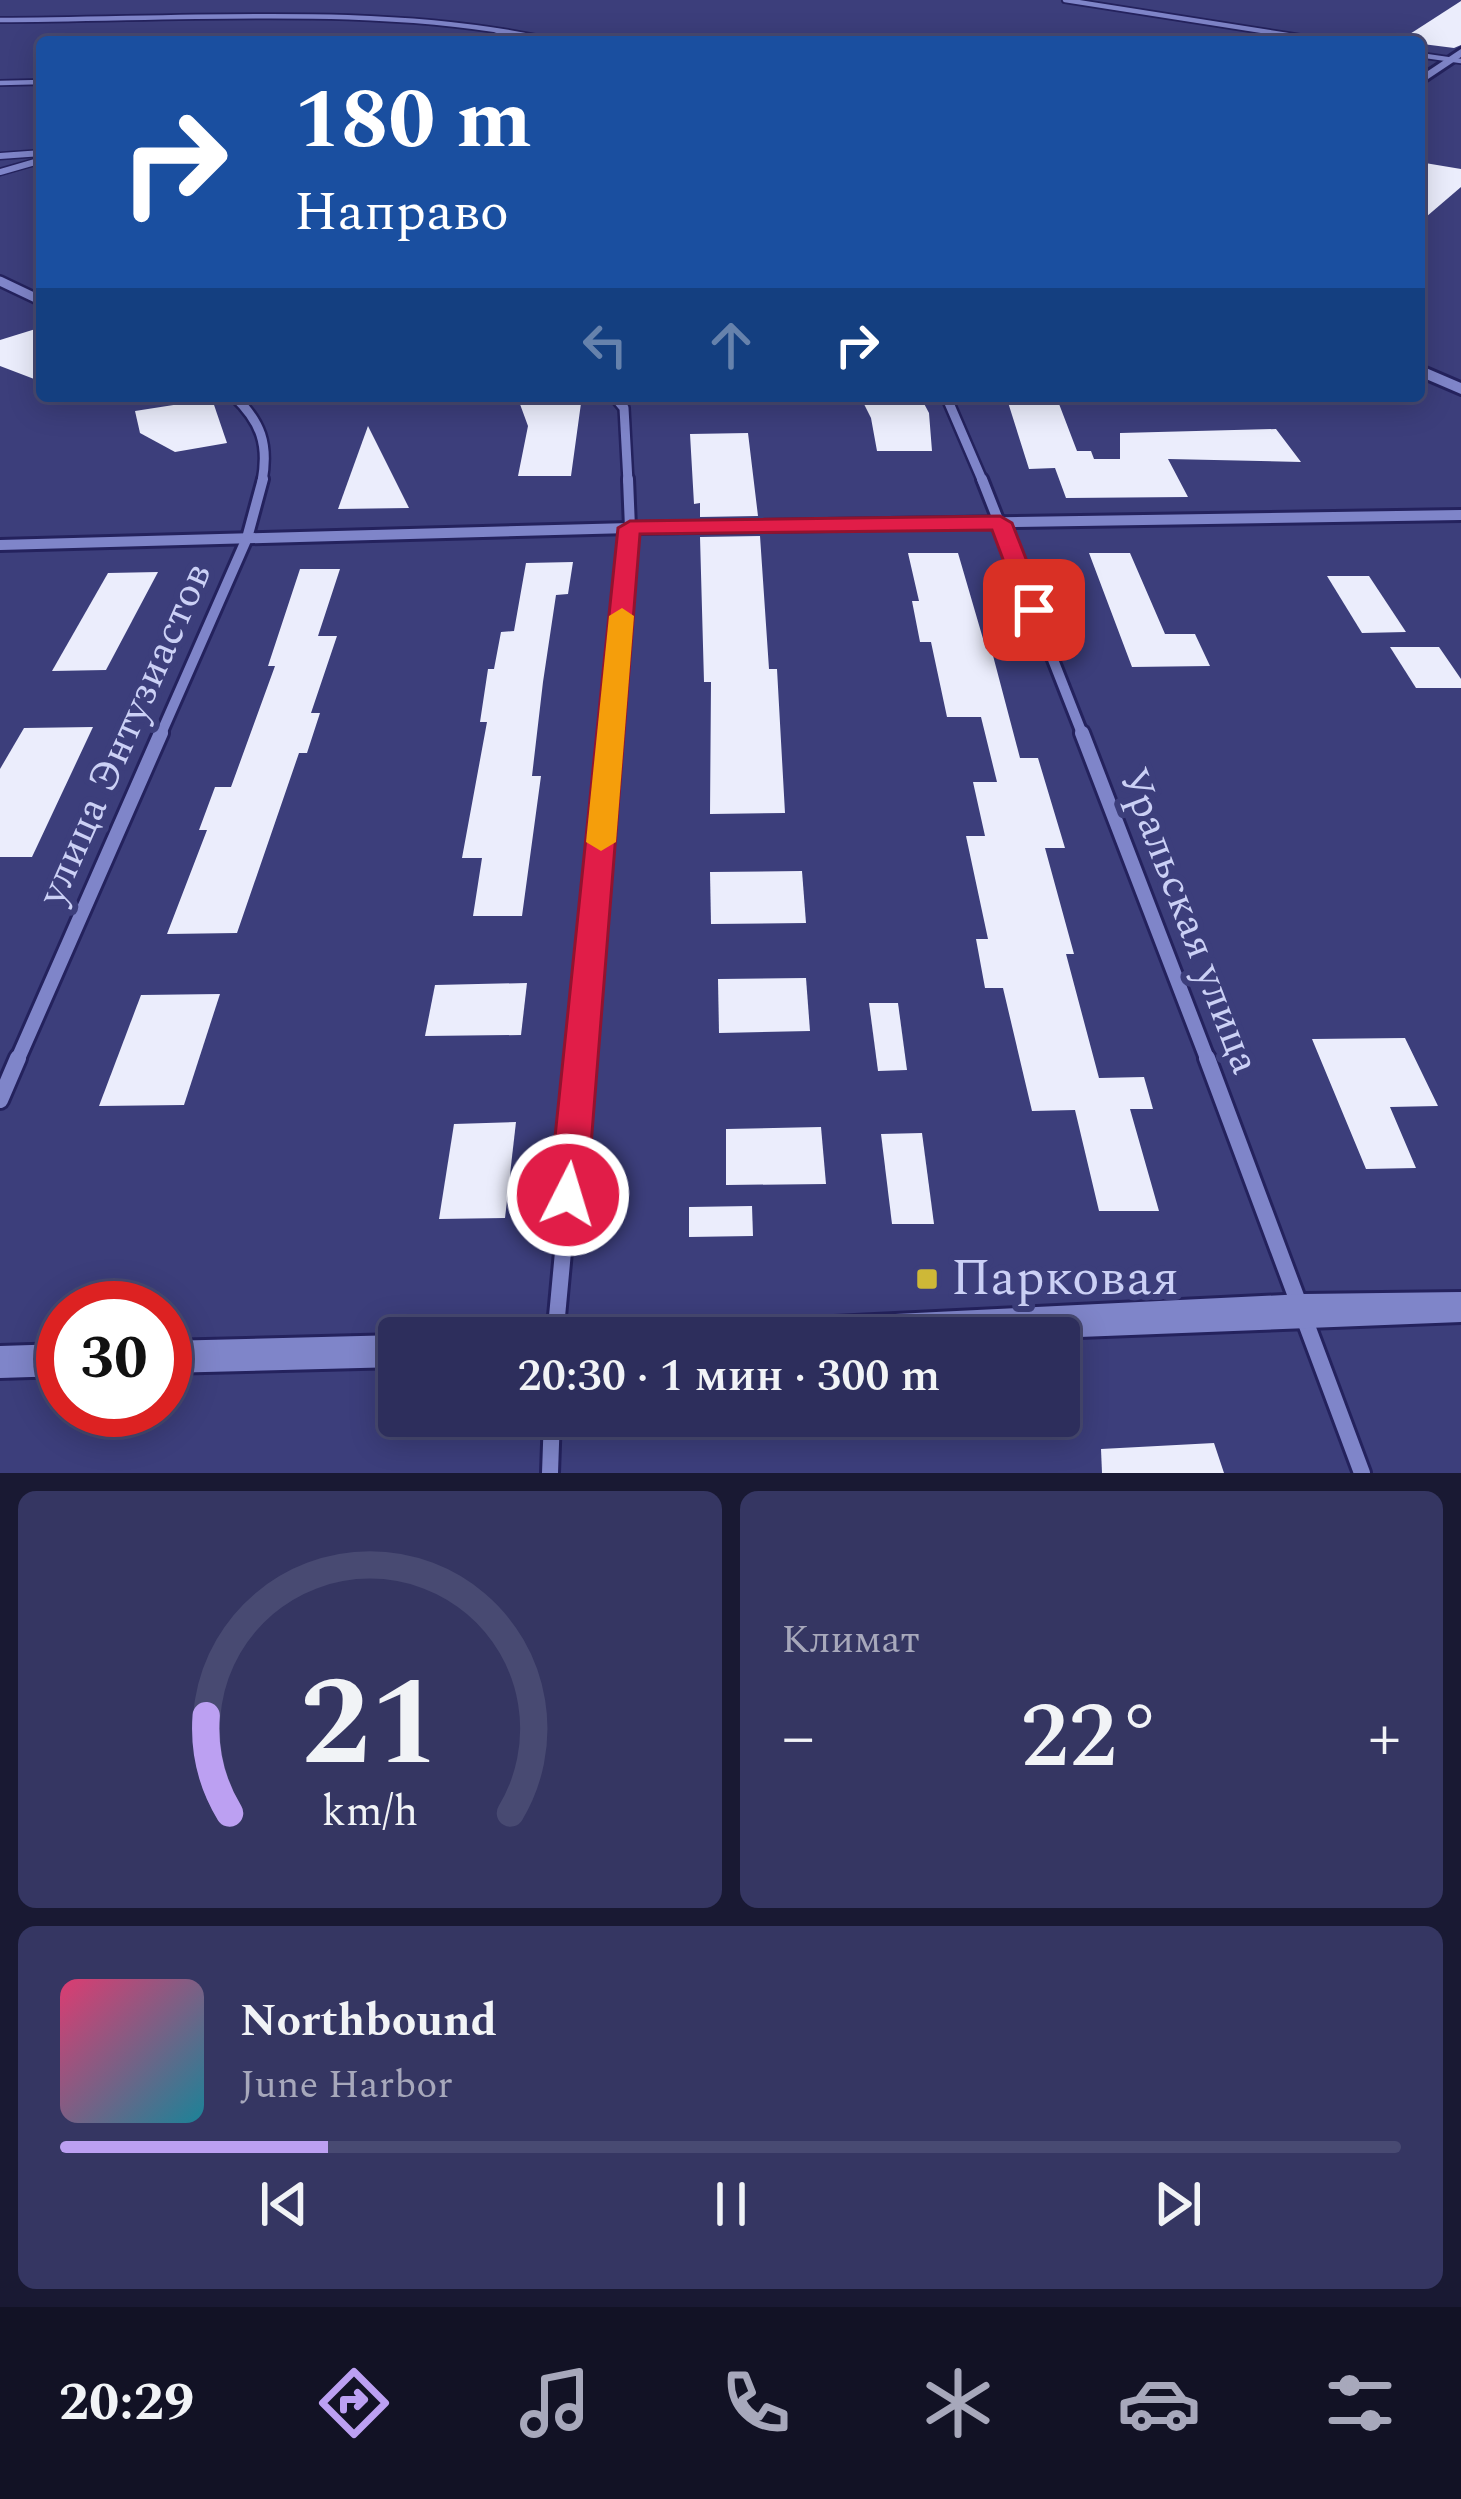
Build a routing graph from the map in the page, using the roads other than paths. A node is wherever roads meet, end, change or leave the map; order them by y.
1 (1065, 0) edge
2 (0, 20) edge
3 (508, 30) junction
4 (492, 36) edge
5 (533, 36) edge
6 (1294, 36) edge
7 (1461, 52) edge
8 (1425, 56) edge
9 (1455, 60) edge
10 (1425, 78) edge
11 (0, 82) edge
12 (36, 82) edge
13 (0, 156) edge
14 (36, 156) edge
15 (36, 158) edge
16 (0, 172) edge
17 (0, 281) edge
18 (36, 298) edge
19 (1425, 373) edge
20 (1461, 389) edge
21 (241, 402) edge
22 (619, 402) edge
23 (949, 402) edge
24 (1461, 515) edge
25 (1000, 523) junction
26 (630, 528) junction
27 (247, 538) junction
28 (0, 545) edge
29 (0, 1100) edge
30 (1461, 1307) edge
31 (1304, 1310) junction
32 (557, 1317) edge
33 (1080, 1321) edge
34 (378, 1352) edge
35 (192, 1357) edge
36 (36, 1361) edge
37 (0, 1362) edge
38 (551, 1437) edge
39 (550, 1473) edge
40 (1362, 1473) edge

1 - 6 street
2 - 3 street
3 - 4 street
3 - 5 street
7 - 9 street
8 - 9 street
9 - 10 street
11 - 12 street
13 - 14 street
15 - 16 street
17 - 18 street
19 - 20 street
21 - 27 street, улица Энтузиастов
22 - 26 street
23 - 25 street, Уральская улица
24 - 25 street
25 - 26 street
25 - 31 street, Уральская улица
26 - 27 street
26 - 32 street
27 - 28 street
27 - 29 street, улица Энтузиастов
30 - 31 street
31 - 33 street
31 - 40 street, Уральская улица
34 - 35 street
36 - 37 street
38 - 39 street

